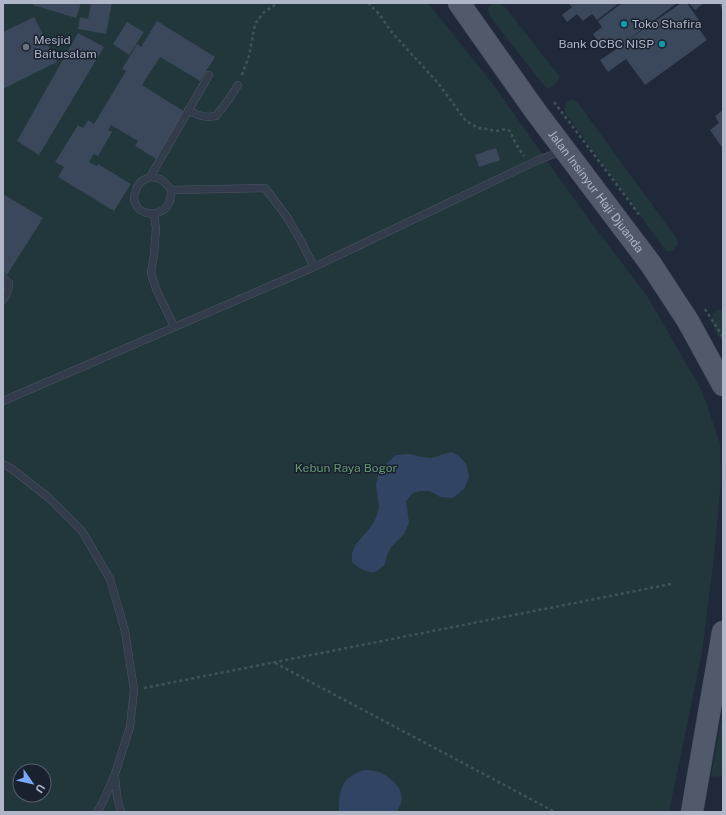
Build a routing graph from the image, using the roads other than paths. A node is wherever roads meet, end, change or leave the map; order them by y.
1 (459, 3) edge
2 (209, 74) dead end
3 (238, 84) road end
4 (188, 110) junction
5 (564, 150) junction
6 (150, 177) junction
7 (172, 190) junction
8 (154, 214) junction
9 (314, 267) junction
10 (3, 278) edge
11 (3, 300) edge
12 (174, 326) junction
13 (723, 386) edge
14 (3, 400) edge
15 (3, 464) edge
16 (723, 632) edge
17 (115, 774) junction
18 (97, 812) edge
19 (121, 812) edge
20 (692, 812) edge

1 - 5 main road, Jalan Insinyur Haji Djuanda
2 - 4 lane
3 - 4 lane
4 - 6 lane
5 - 9 lane
5 - 13 main road, Jalan Insinyur Haji Djuanda
6 - 7 lane
6 - 8 lane
7 - 8 lane
7 - 9 lane
8 - 12 lane
9 - 12 lane
10 - 11 lane
12 - 14 lane
15 - 17 lane
16 - 20 main road
17 - 18 lane
17 - 19 lane

